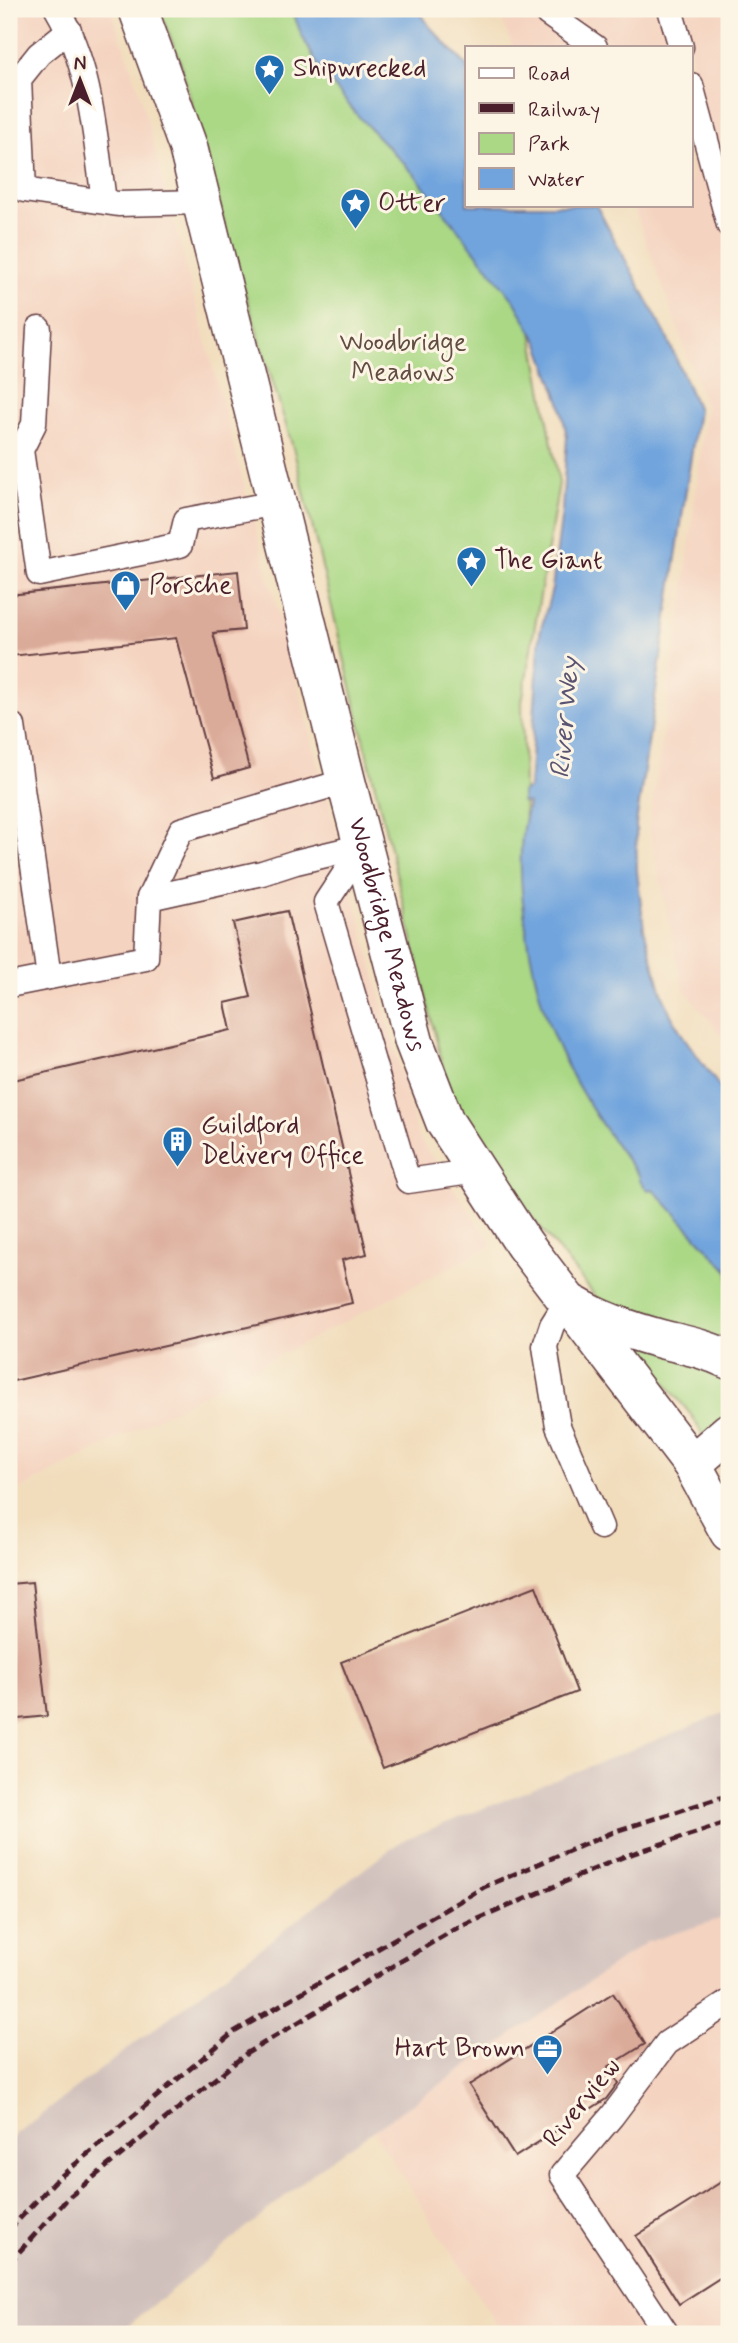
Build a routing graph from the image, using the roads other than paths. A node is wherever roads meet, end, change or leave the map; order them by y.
1 (138, 9) edge
2 (547, 9) edge
3 (670, 9) edge
4 (63, 19) edge
5 (594, 46) edge
6 (681, 46) edge
7 (692, 92) edge
8 (696, 119) edge
9 (104, 201) junction
10 (202, 202) junction
11 (729, 225) edge
12 (39, 329) dead end
13 (276, 503) junction
14 (9, 726) edge
15 (346, 780) junction
16 (363, 846) junction
17 (149, 898) junction
18 (49, 976) junction
19 (9, 985) edge
20 (477, 1171) junction
21 (567, 1301) junction
22 (729, 1360) edge
23 (729, 1432) edge
24 (692, 1464) junction
25 (601, 1527) dead end
26 (729, 1532) edge
27 (729, 2002) edge
28 (667, 2334) edge

1 - 10 street, Woodbridge Meadows
2 - 5 lane
3 - 6 lane
4 - 9 lane
4 - 9 lane
7 - 8 lane
8 - 11 lane
9 - 10 lane
10 - 13 street, Woodbridge Meadows
12 - 13 lane
13 - 15 street, Woodbridge Meadows
14 - 18 lane
15 - 16 street, Woodbridge Meadows
15 - 17 lane
16 - 17 lane
16 - 20 street, Woodbridge Meadows
16 - 20 lane
17 - 18 lane
18 - 19 lane
20 - 21 street, Woodbridge Meadows
21 - 22 street, Woodbridge Meadows
21 - 24 street, Woodbridge Meadows
21 - 25 lane
23 - 24 street
24 - 26 street, Woodbridge Meadows
27 - 28 lane, Riverview

